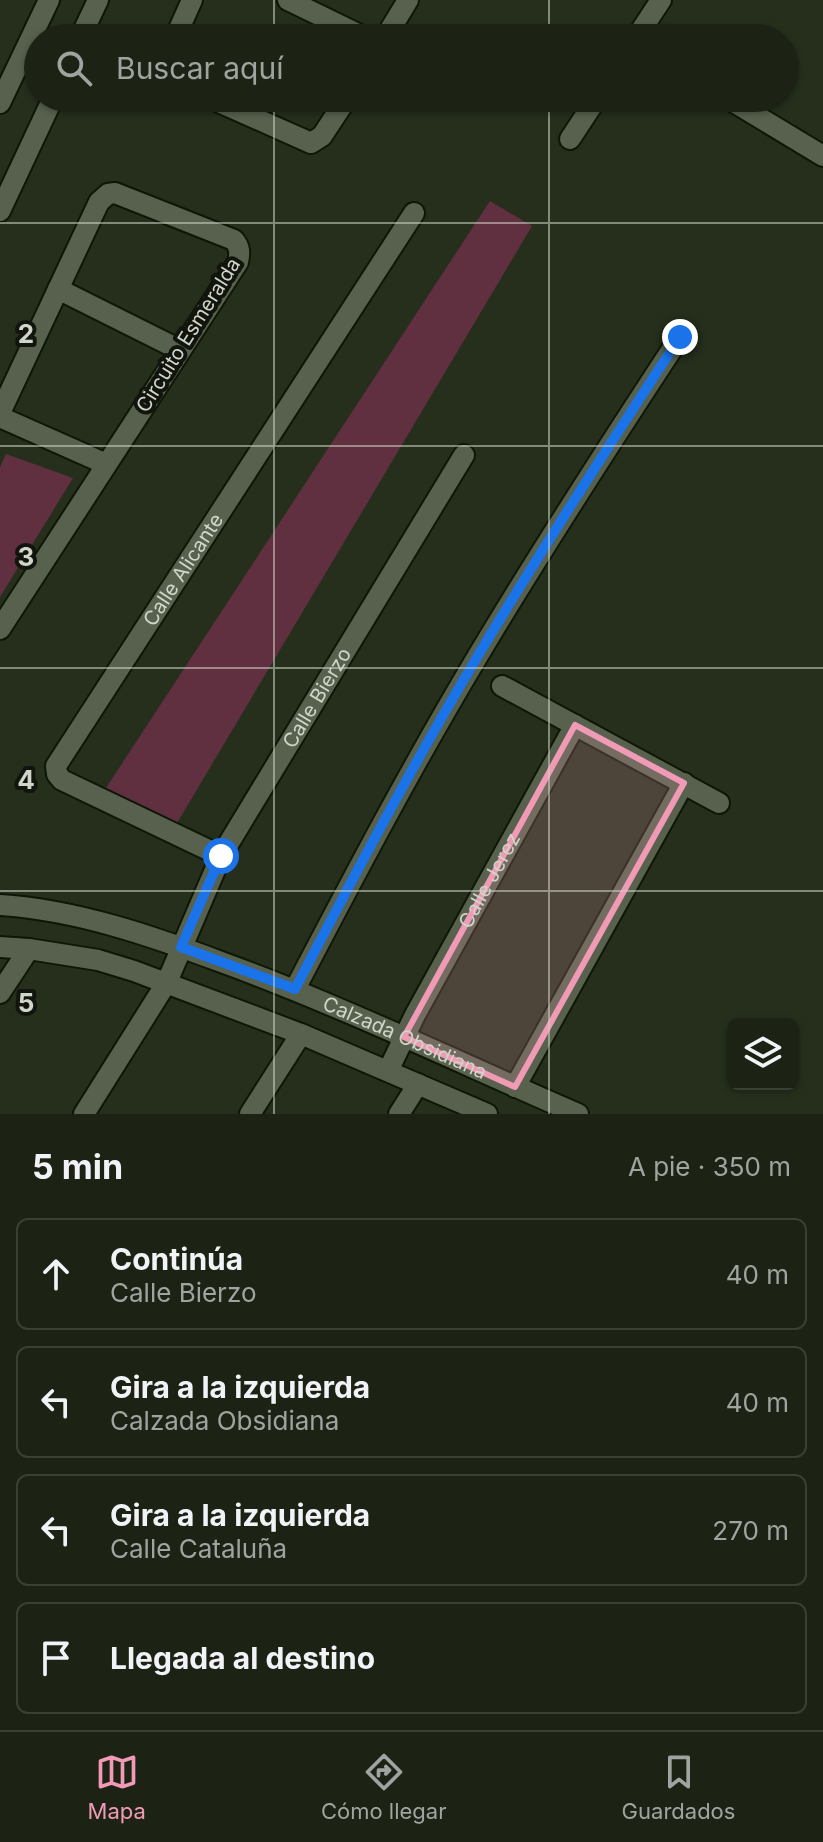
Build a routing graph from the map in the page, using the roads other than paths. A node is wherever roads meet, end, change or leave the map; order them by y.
1 (49, 0) edge
2 (98, 0) edge
3 (192, 0) edge
4 (288, 0) edge
5 (408, 0) edge
6 (661, 0) edge
7 (38, 24) edge
8 (87, 24) edge
9 (181, 24) edge
10 (337, 24) edge
11 (393, 24) edge
12 (645, 24) edge
13 (24, 53) edge
14 (0, 103) edge
15 (46, 112) edge
16 (241, 112) edge
17 (338, 112) edge
18 (588, 112) edge
19 (750, 112) edge
20 (570, 139) dead end
21 (823, 156) edge
22 (0, 211) edge
23 (414, 213) dead end
24 (58, 289) junction
25 (680, 337) dead end
26 (180, 350) junction
27 (0, 415) edge
28 (464, 455) dead end
29 (106, 464) junction
30 (0, 629) edge
31 (502, 686) dead end
32 (575, 725) junction
33 (684, 783) junction
34 (719, 803) dead end
35 (221, 856) junction
36 (0, 905) edge
37 (0, 947) edge
38 (181, 947) junction
39 (29, 949) junction
40 (167, 982) junction
41 (295, 989) junction
42 (0, 993) edge
43 (301, 1034) junction
44 (404, 1037) junction
45 (388, 1071) junction
46 (418, 1084) junction
47 (515, 1087) junction
48 (84, 1114) edge
49 (250, 1114) edge
50 (399, 1114) edge
51 (487, 1114) edge
52 (578, 1114) edge

1 - 7 street
2 - 8 street
3 - 9 street
4 - 10 street
5 - 11 street
6 - 12 street
13 - 14 street
15 - 22 street
16 - 17 street
18 - 20 street
19 - 21 street
23 - 35 street, Calle Alicante
24 - 26 street
24 - 26 street, Circuito Esmeralda
24 - 27 street, Circuito Esmeralda
25 - 41 street
26 - 29 street, Circuito Esmeralda
27 - 29 street
28 - 35 street, Calle Bierzo
29 - 30 street, Circuito Esmeralda
31 - 32 street
32 - 33 street
32 - 44 street, Calle Jerez
33 - 34 street
33 - 47 street
35 - 38 street, Calle Bierzo
36 - 38 street, Calzada Obsidiana
37 - 39 street, Calzada Obsidiana
38 - 40 street, Calle Bierzo
38 - 41 street, Calzada Obsidiana
39 - 40 street, Calzada Obsidiana
39 - 42 street
40 - 43 street, Calzada Obsidiana
40 - 48 street, Calle Bierzo
41 - 44 street, Calzada Obsidiana
43 - 45 street, Calzada Obsidiana
43 - 49 street
44 - 45 street, Calle Jerez
44 - 47 street, Calzada Obsidiana
45 - 46 street, Calzada Obsidiana
46 - 50 street
46 - 51 street, Calzada Obsidiana
47 - 52 street, Calzada Obsidiana

